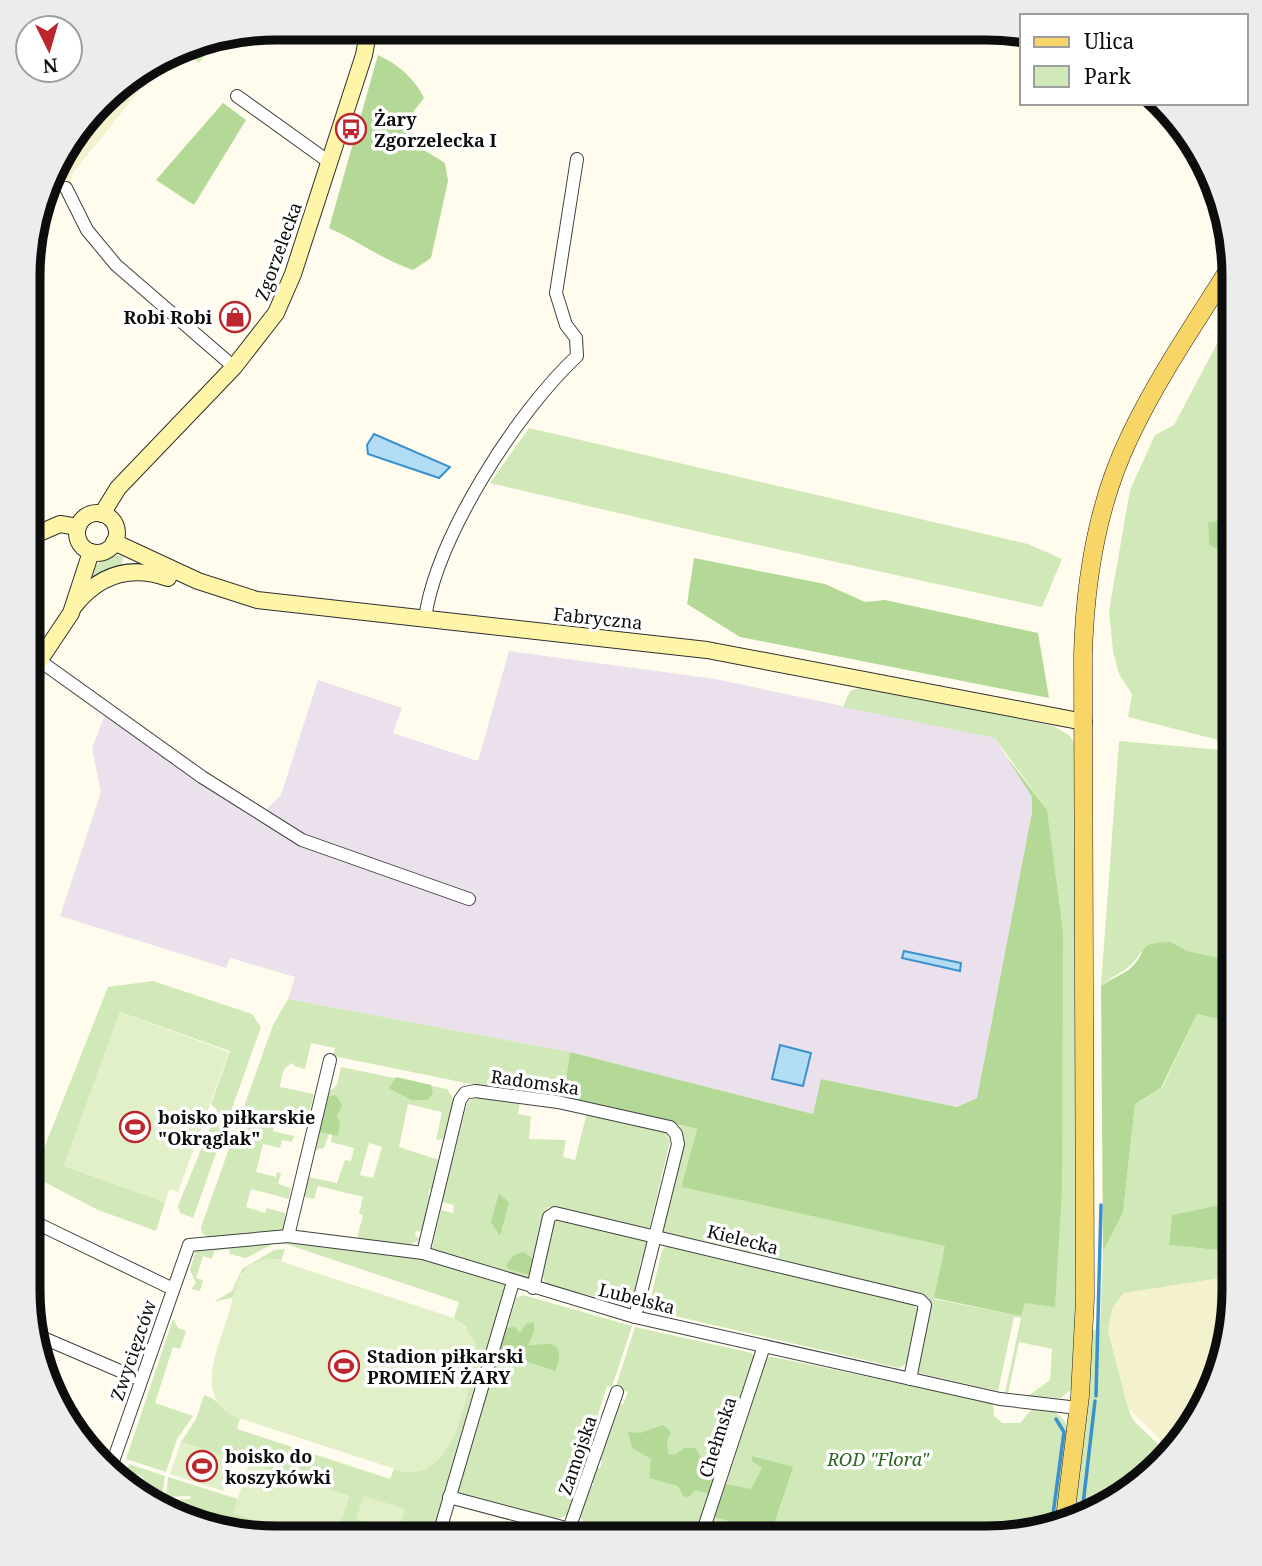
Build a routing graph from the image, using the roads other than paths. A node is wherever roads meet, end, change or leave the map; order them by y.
1 (367, 40) edge
2 (237, 96) dead end
3 (577, 159) dead end
4 (329, 162) junction
5 (66, 188) dead end
6 (1222, 280) edge
7 (234, 368) junction
8 (102, 514) junction
9 (78, 527) junction
10 (40, 533) edge
11 (114, 542) junction
12 (91, 552) junction
13 (202, 583) junction
14 (75, 604) junction
15 (425, 618) junction
16 (40, 661) joint
17 (1084, 722) junction
18 (469, 899) dead end
19 (330, 1060) dead end
20 (40, 1225) edge
21 (288, 1236) junction
22 (656, 1237) junction
23 (189, 1245) joint
24 (423, 1253) junction
25 (513, 1282) junction
26 (533, 1288) junction
27 (173, 1289) junction
28 (635, 1317) junction
29 (46, 1339) edge
30 (764, 1346) junction
31 (910, 1379) junction
32 (141, 1380) junction
33 (617, 1392) dead end
34 (1078, 1408) junction
35 (113, 1461) edge
36 (449, 1497) junction
37 (1066, 1512) edge
38 (441, 1525) edge
39 (554, 1525) edge
40 (570, 1525) edge
41 (705, 1525) edge

1 - 4 street, Zgorzelecka
2 - 4 street
3 - 15 street
4 - 7 street, Zgorzelecka
5 - 7 street
6 - 17 main road
7 - 8 street, Zgorzelecka
8 - 9 street
8 - 11 street
9 - 10 street
9 - 12 street
11 - 12 street
11 - 13 street, Fabryczna
12 - 14 street
13 - 14 street
13 - 15 street, Fabryczna
14 - 16 street
15 - 17 street, Fabryczna
16 - 18 street
17 - 34 main road
19 - 21 street
20 - 27 street
21 - 23 street, Lubelska
21 - 24 street, Lubelska
22 - 24 street, Radomska
22 - 26 street, Kielecka
22 - 28 street
22 - 31 street, Kielecka
23 - 27 street, Zwycięzców
24 - 25 street, Lubelska
25 - 26 street, Lubelska
25 - 36 street
26 - 28 street, Lubelska
27 - 32 street, Zwycięzców
28 - 30 street, Lubelska
29 - 32 street
30 - 31 street, Lubelska
30 - 41 street, Chełmska
31 - 34 street, Lubelska
32 - 35 street, Zwycięzców
33 - 40 street, Zamojska
34 - 37 main road
36 - 38 street
36 - 39 street

